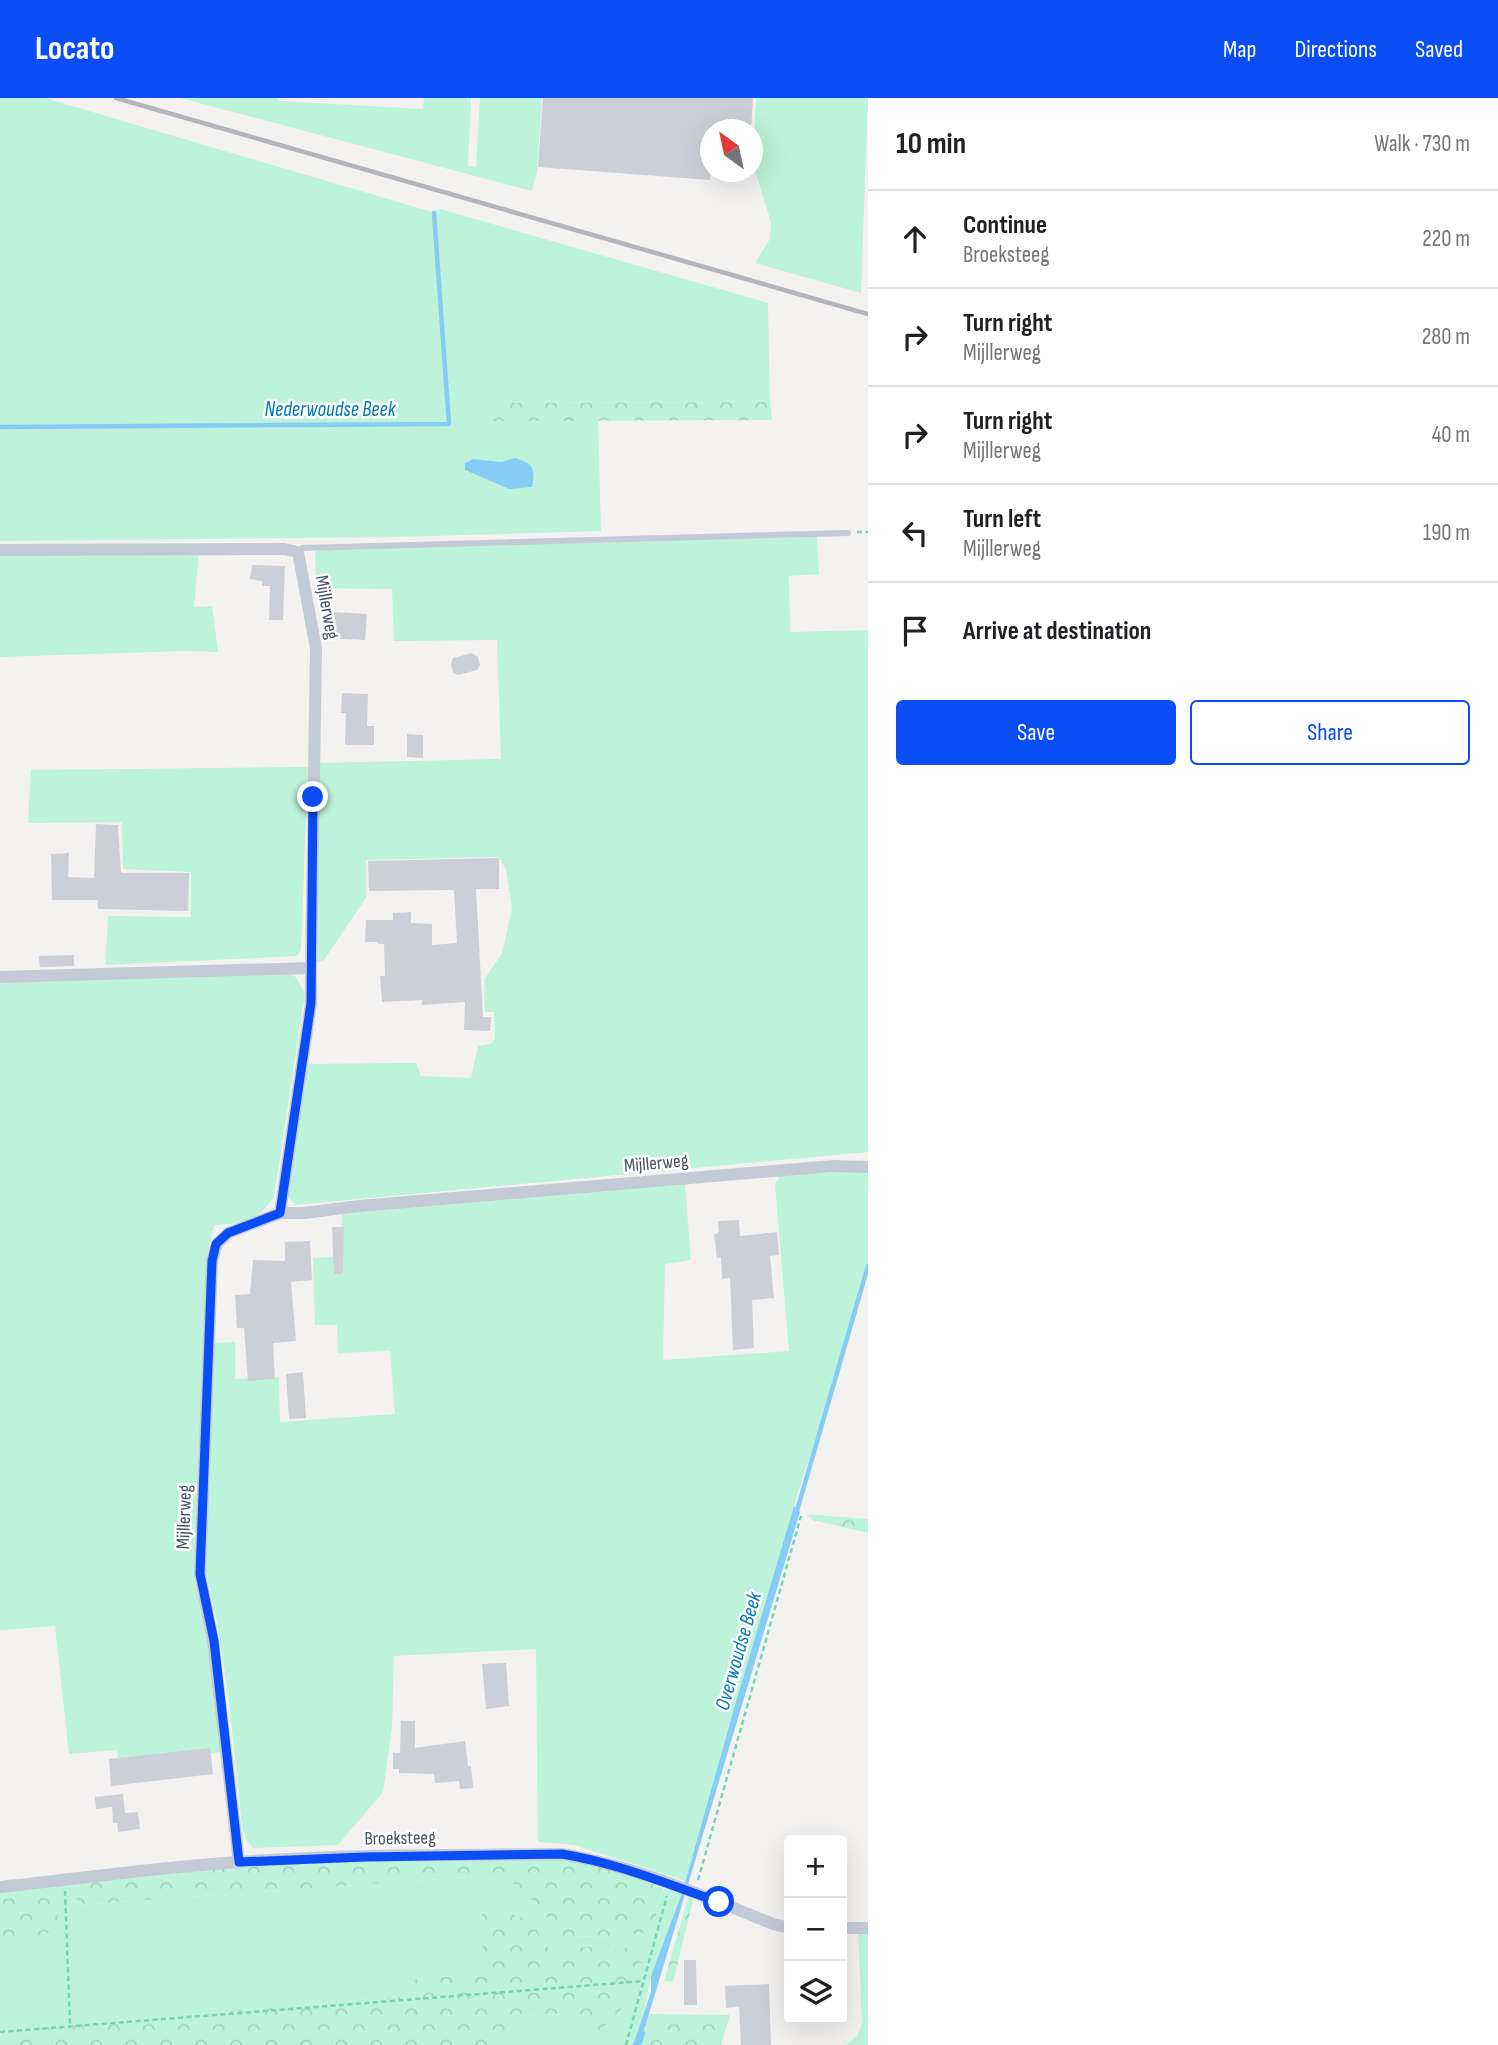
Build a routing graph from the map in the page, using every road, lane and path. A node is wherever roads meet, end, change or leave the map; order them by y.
1 (848, 533) dead end
2 (0, 550) edge
3 (298, 552) junction
4 (310, 968) junction
5 (0, 977) edge
6 (868, 1167) edge
7 (280, 1213) junction
8 (802, 1517) dead end
9 (239, 1862) junction
10 (65, 1881) junction
11 (673, 1885) junction
12 (0, 1887) edge
13 (693, 1893) junction
14 (784, 1926) edge
15 (847, 1928) edge
16 (868, 1928) edge
17 (644, 1981) junction
18 (70, 2025) junction
19 (0, 2032) edge
20 (626, 2045) edge

1 - 3 lane
2 - 3 street, Mijllerweg
3 - 4 street, Mijllerweg
4 - 5 street
4 - 7 street, Mijllerweg
6 - 7 street, Mijllerweg
7 - 9 street, Mijllerweg
8 - 13 path
9 - 10 street, Broeksteeg
9 - 11 street, Broeksteeg
10 - 12 street, Broeksteeg
10 - 18 path
11 - 13 street, Broeksteeg
11 - 17 path
13 - 14 street, Broeksteeg
15 - 16 street
17 - 18 path
17 - 20 path
18 - 19 path

